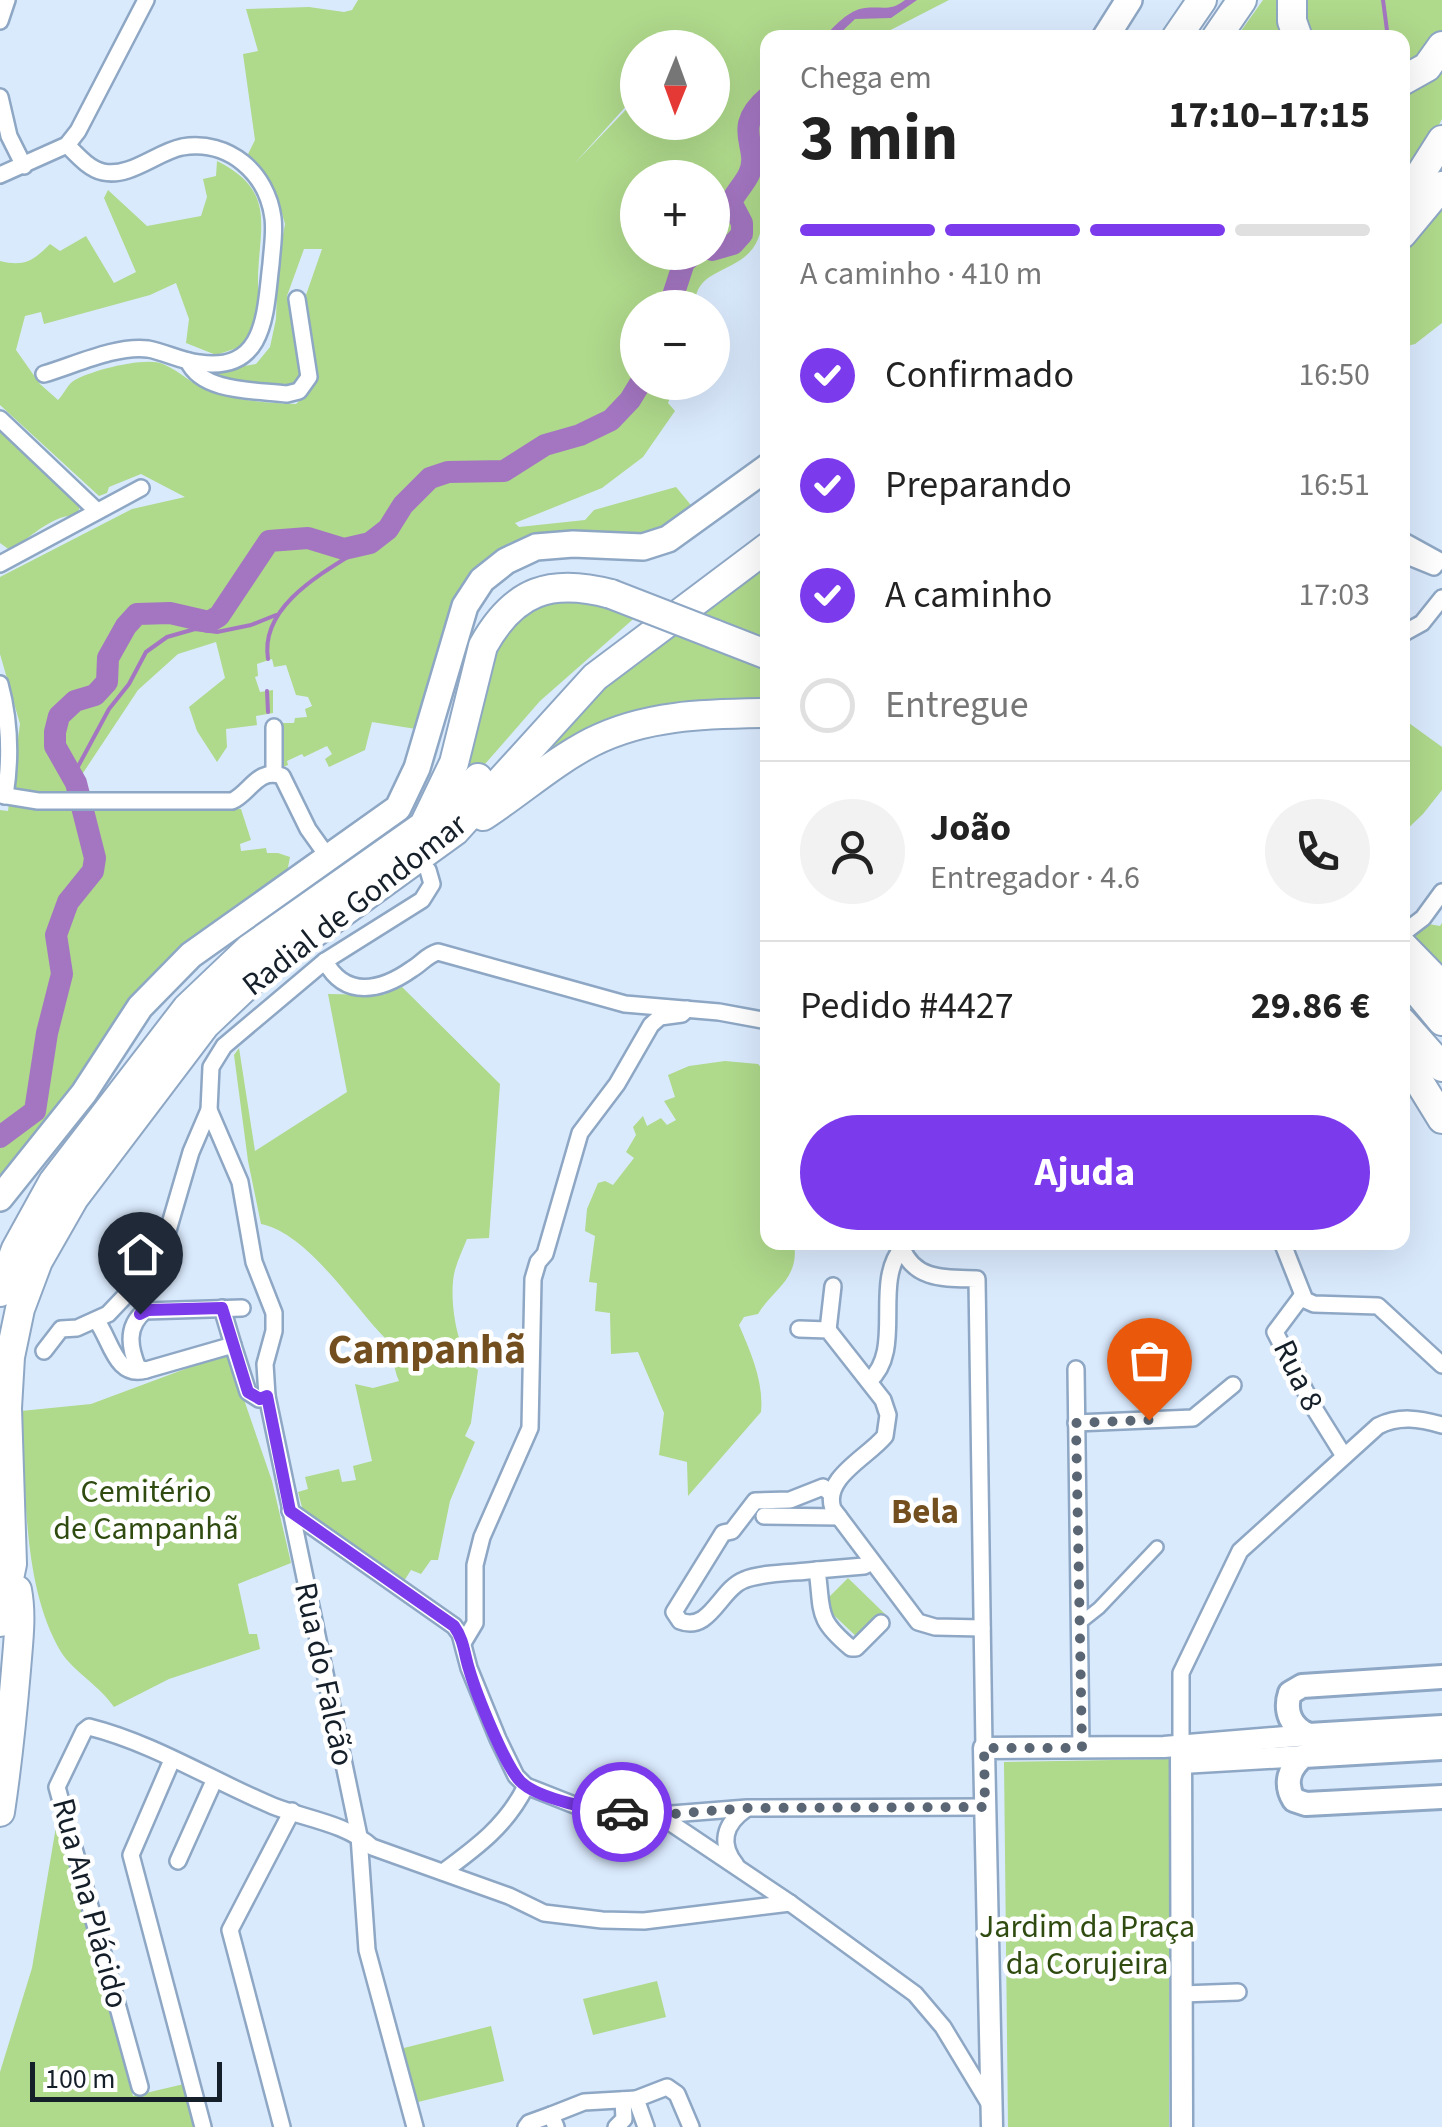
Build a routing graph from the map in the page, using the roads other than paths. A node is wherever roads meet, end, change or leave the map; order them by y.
1 (7, 0) edge
2 (146, 0) edge
3 (1129, 0) edge
4 (1182, 0) edge
5 (1202, 0) edge
6 (1242, 0) edge
7 (1292, 0) edge
8 (0, 21) edge
9 (1110, 30) edge
10 (1169, 30) edge
11 (1181, 30) edge
12 (1221, 30) edge
13 (1295, 30) edge
14 (1442, 46) edge
15 (1410, 77) edge
16 (0, 97) edge
17 (1442, 140) edge
18 (67, 145) junction
19 (24, 166) junction
20 (0, 175) edge
21 (1442, 186) edge
22 (1410, 191) edge
23 (1410, 224) edge
24 (297, 300) dead end
25 (188, 362) junction
26 (44, 374) dead end
27 (0, 419) edge
28 (760, 473) edge
29 (142, 488) dead end
30 (98, 511) junction
31 (760, 532) edge
32 (1410, 544) edge
33 (760, 552) edge
34 (1410, 557) edge
35 (1, 562) edge
36 (1442, 562) edge
37 (1442, 570) edge
38 (1442, 598) edge
39 (1410, 630) edge
40 (760, 652) edge
41 (0, 684) edge
42 (760, 713) edge
43 (274, 728) dead end
44 (274, 773) junction
45 (2, 795) edge
46 (404, 821) junction
47 (455, 831) junction
48 (328, 857) junction
49 (428, 870) dead end
50 (1442, 892) edge
51 (1410, 928) edge
52 (324, 961) junction
53 (1420, 977) edge
54 (687, 1009) junction
55 (760, 1020) edge
56 (1442, 1021) edge
57 (1410, 1031) edge
58 (650, 1056) dead end
59 (1442, 1066) edge
60 (1410, 1067) edge
61 (611, 1093) junction
62 (208, 1110) junction
63 (1442, 1119) edge
64 (0, 1198) edge
65 (899, 1250) edge
66 (906, 1250) edge
67 (1285, 1250) edge
68 (833, 1286) dead end
69 (0, 1292) edge
70 (1302, 1296) junction
71 (222, 1308) junction
72 (242, 1308) dead end
73 (96, 1320) junction
74 (799, 1329) dead end
75 (828, 1330) junction
76 (233, 1345) junction
77 (44, 1351) dead end
78 (1442, 1365) edge
79 (1076, 1369) dead end
80 (146, 1370) junction
81 (868, 1381) junction
82 (1233, 1384) dead end
83 (267, 1396) junction
84 (1076, 1423) junction
85 (1442, 1425) edge
86 (1344, 1456) junction
87 (830, 1493) junction
88 (290, 1511) junction
89 (764, 1516) dead end
90 (839, 1517) junction
91 (1157, 1547) dead end
92 (872, 1562) junction
93 (12, 1564) junction
94 (817, 1570) junction
95 (0, 1622) edge
96 (881, 1622) dead end
97 (1080, 1623) junction
98 (982, 1628) junction
99 (464, 1643) junction
100 (1442, 1677) edge
101 (1288, 1697) junction
102 (1442, 1727) edge
103 (1317, 1745) junction
104 (984, 1748) junction
105 (1082, 1748) junction
106 (1442, 1748) edge
107 (1256, 1749) junction
108 (1182, 1754) junction
109 (172, 1760) junction
110 (214, 1781) junction
111 (526, 1786) junction
112 (1288, 1788) junction
113 (1442, 1797) edge
114 (985, 1807) junction
115 (747, 1808) junction
116 (292, 1811) junction
117 (0, 1812) edge
118 (659, 1815) junction
119 (359, 1836) junction
120 (178, 1860) dead end
121 (738, 1868) junction
122 (443, 1872) junction
123 (790, 1904) junction
124 (1238, 1992) dead end
125 (1182, 1994) junction
126 (140, 2088) dead end
127 (630, 2099) junction
128 (556, 2117) edge
129 (992, 2117) edge
130 (203, 2127) edge
131 (282, 2127) edge
132 (415, 2127) edge
133 (526, 2127) edge
134 (570, 2127) edge
135 (616, 2127) edge
136 (646, 2127) edge
137 (691, 2127) edge
138 (1182, 2127) edge

1 - 8 street
2 - 18 street
3 - 9 main road
4 - 10 highway
5 - 11 highway
6 - 12 highway
7 - 13 highway
14 - 15 highway
16 - 19 street
17 - 22 highway
18 - 19 street
18 - 25 street
19 - 20 street
21 - 23 highway
24 - 25 street
25 - 26 street
27 - 30 street
28 - 46 main road
29 - 30 street
30 - 35 street
31 - 46 highway, Radial de Gondomar
32 - 36 street
33 - 47 highway, Radial de Gondomar
34 - 37 street
38 - 39 street
40 - 46 highway, bridge
41 - 45 street
42 - 47 highway
43 - 44 street
44 - 45 street
44 - 48 street
46 - 48 main road
46 - 69 highway, Radial de Gondomar
47 - 93 highway, Radial de Gondomar
48 - 64 main road
49 - 52 street
50 - 51 street
52 - 54 street
52 - 62 street
53 - 56 highway
54 - 55 street
54 - 61 street
57 - 59 highway
58 - 61 street
60 - 63 highway
61 - 99 street
62 - 73 street
62 - 83 street, Rua do Falcão
65 - 81 street
66 - 98 street
67 - 70 street
68 - 75 street
70 - 78 street
70 - 86 street, Rua 8
71 - 72 street
71 - 76 street
71 - 80 street
73 - 77 street
73 - 80 street
74 - 75 street
75 - 81 street
76 - 80 street
76 - 83 street
79 - 84 street
81 - 87 street
82 - 84 street
83 - 88 street, Rua do Falcão
84 - 97 street
85 - 86 street
86 - 108 street
87 - 90 street
87 - 94 street
88 - 99 street
88 - 119 street, Rua do Falcão
89 - 90 street
90 - 92 street
91 - 97 street
92 - 94 street
92 - 98 street
93 - 95 highway, Radial de Gondomar
93 - 117 highway
94 - 96 street
97 - 105 street
98 - 104 street
99 - 111 street
100 - 101 main road
101 - 103 main road
101 - 107 street
102 - 103 main road
103 - 106 main road
103 - 107 street
103 - 112 main road
104 - 105 street
104 - 114 street
105 - 108 street
107 - 108 street
107 - 112 street
108 - 125 street
109 - 110 street
109 - 126 street, Rua Ana Plácido
109 - 130 street
110 - 116 street
110 - 120 street
111 - 118 street
111 - 122 street
112 - 113 main road
114 - 115 street
114 - 129 street
115 - 118 street
115 - 121 street
116 - 119 street
116 - 131 street
118 - 121 street
119 - 122 street
119 - 132 street, Rua do Falcão
121 - 123 street
122 - 123 street
123 - 129 street
124 - 125 street
125 - 138 street
127 - 128 street
127 - 135 street
127 - 136 street
127 - 137 street
128 - 133 street
128 - 134 street

